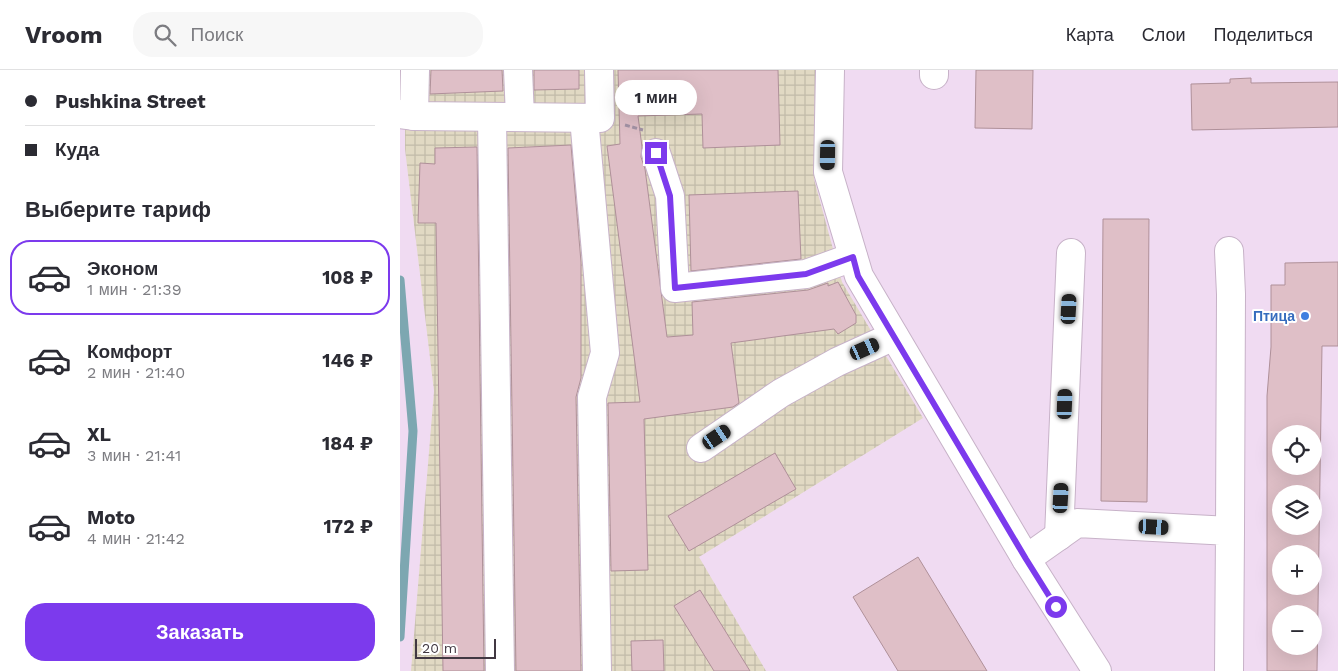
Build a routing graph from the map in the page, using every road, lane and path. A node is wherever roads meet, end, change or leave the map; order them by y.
1 (415, 70) edge
2 (518, 70) edge
3 (599, 70) edge
4 (830, 70) edge
5 (408, 115) edge
6 (492, 117) junction
7 (520, 117) junction
8 (592, 118) junction
9 (656, 153) joint
10 (1229, 251) dead end
11 (1071, 253) dead end
12 (853, 257) junction
13 (894, 336) junction
14 (701, 448) dead end
15 (1230, 532) junction
16 (1059, 536) junction
17 (1026, 559) junction
18 (500, 671) edge
19 (597, 671) edge
20 (1097, 671) edge
21 (1229, 671) edge

1 - 5 street
2 - 7 street
3 - 8 street
4 - 12 street
5 - 6 street
6 - 7 street
6 - 18 street
7 - 8 street
8 - 9 path
8 - 19 street
9 - 12 street
10 - 15 street
11 - 16 street
12 - 13 street
13 - 14 street
13 - 17 street
15 - 16 street
15 - 21 street
16 - 17 street
17 - 20 street

